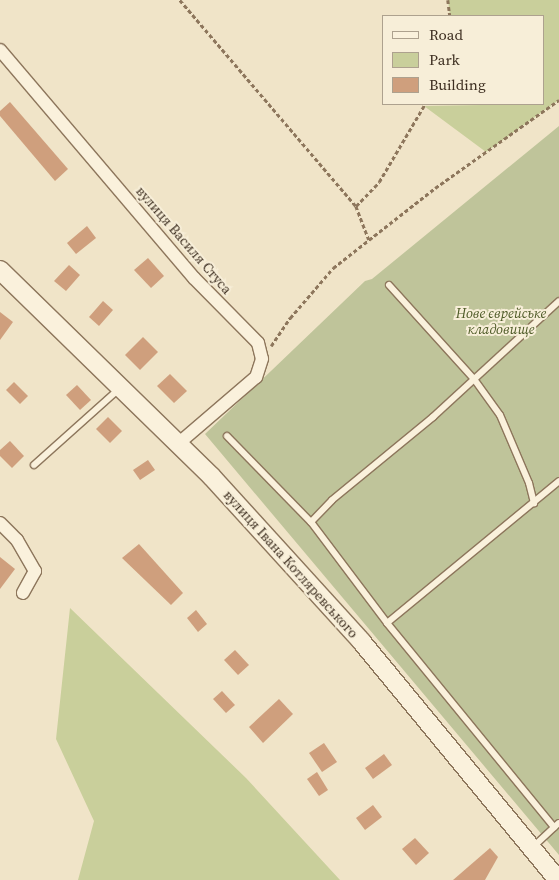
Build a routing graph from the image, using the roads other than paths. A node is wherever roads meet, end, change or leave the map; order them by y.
1 (0, 50) edge
2 (0, 270) edge
3 (390, 285) dead end
4 (559, 301) edge
5 (474, 379) junction
6 (121, 387) junction
7 (227, 436) dead end
8 (179, 444) junction
9 (34, 465) dead end
10 (559, 481) edge
11 (534, 503) junction
12 (311, 522) junction
13 (0, 523) edge
14 (23, 593) dead end
15 (386, 623) junction
16 (557, 825) edge
17 (532, 848) junction
18 (558, 880) edge

1 - 8 street, вулиця Василя Стуса
2 - 6 street, вулиця Івана Котляревського
3 - 5 lane
4 - 5 lane
5 - 11 lane
5 - 12 lane
6 - 8 street, вулиця Івана Котляревського
6 - 9 lane
7 - 12 lane
8 - 17 street, вулиця Івана Котляревського
10 - 11 lane
11 - 15 lane
12 - 15 lane
13 - 14 street
15 - 16 lane
16 - 17 lane
17 - 18 street, вулиця Івана Котляревського

